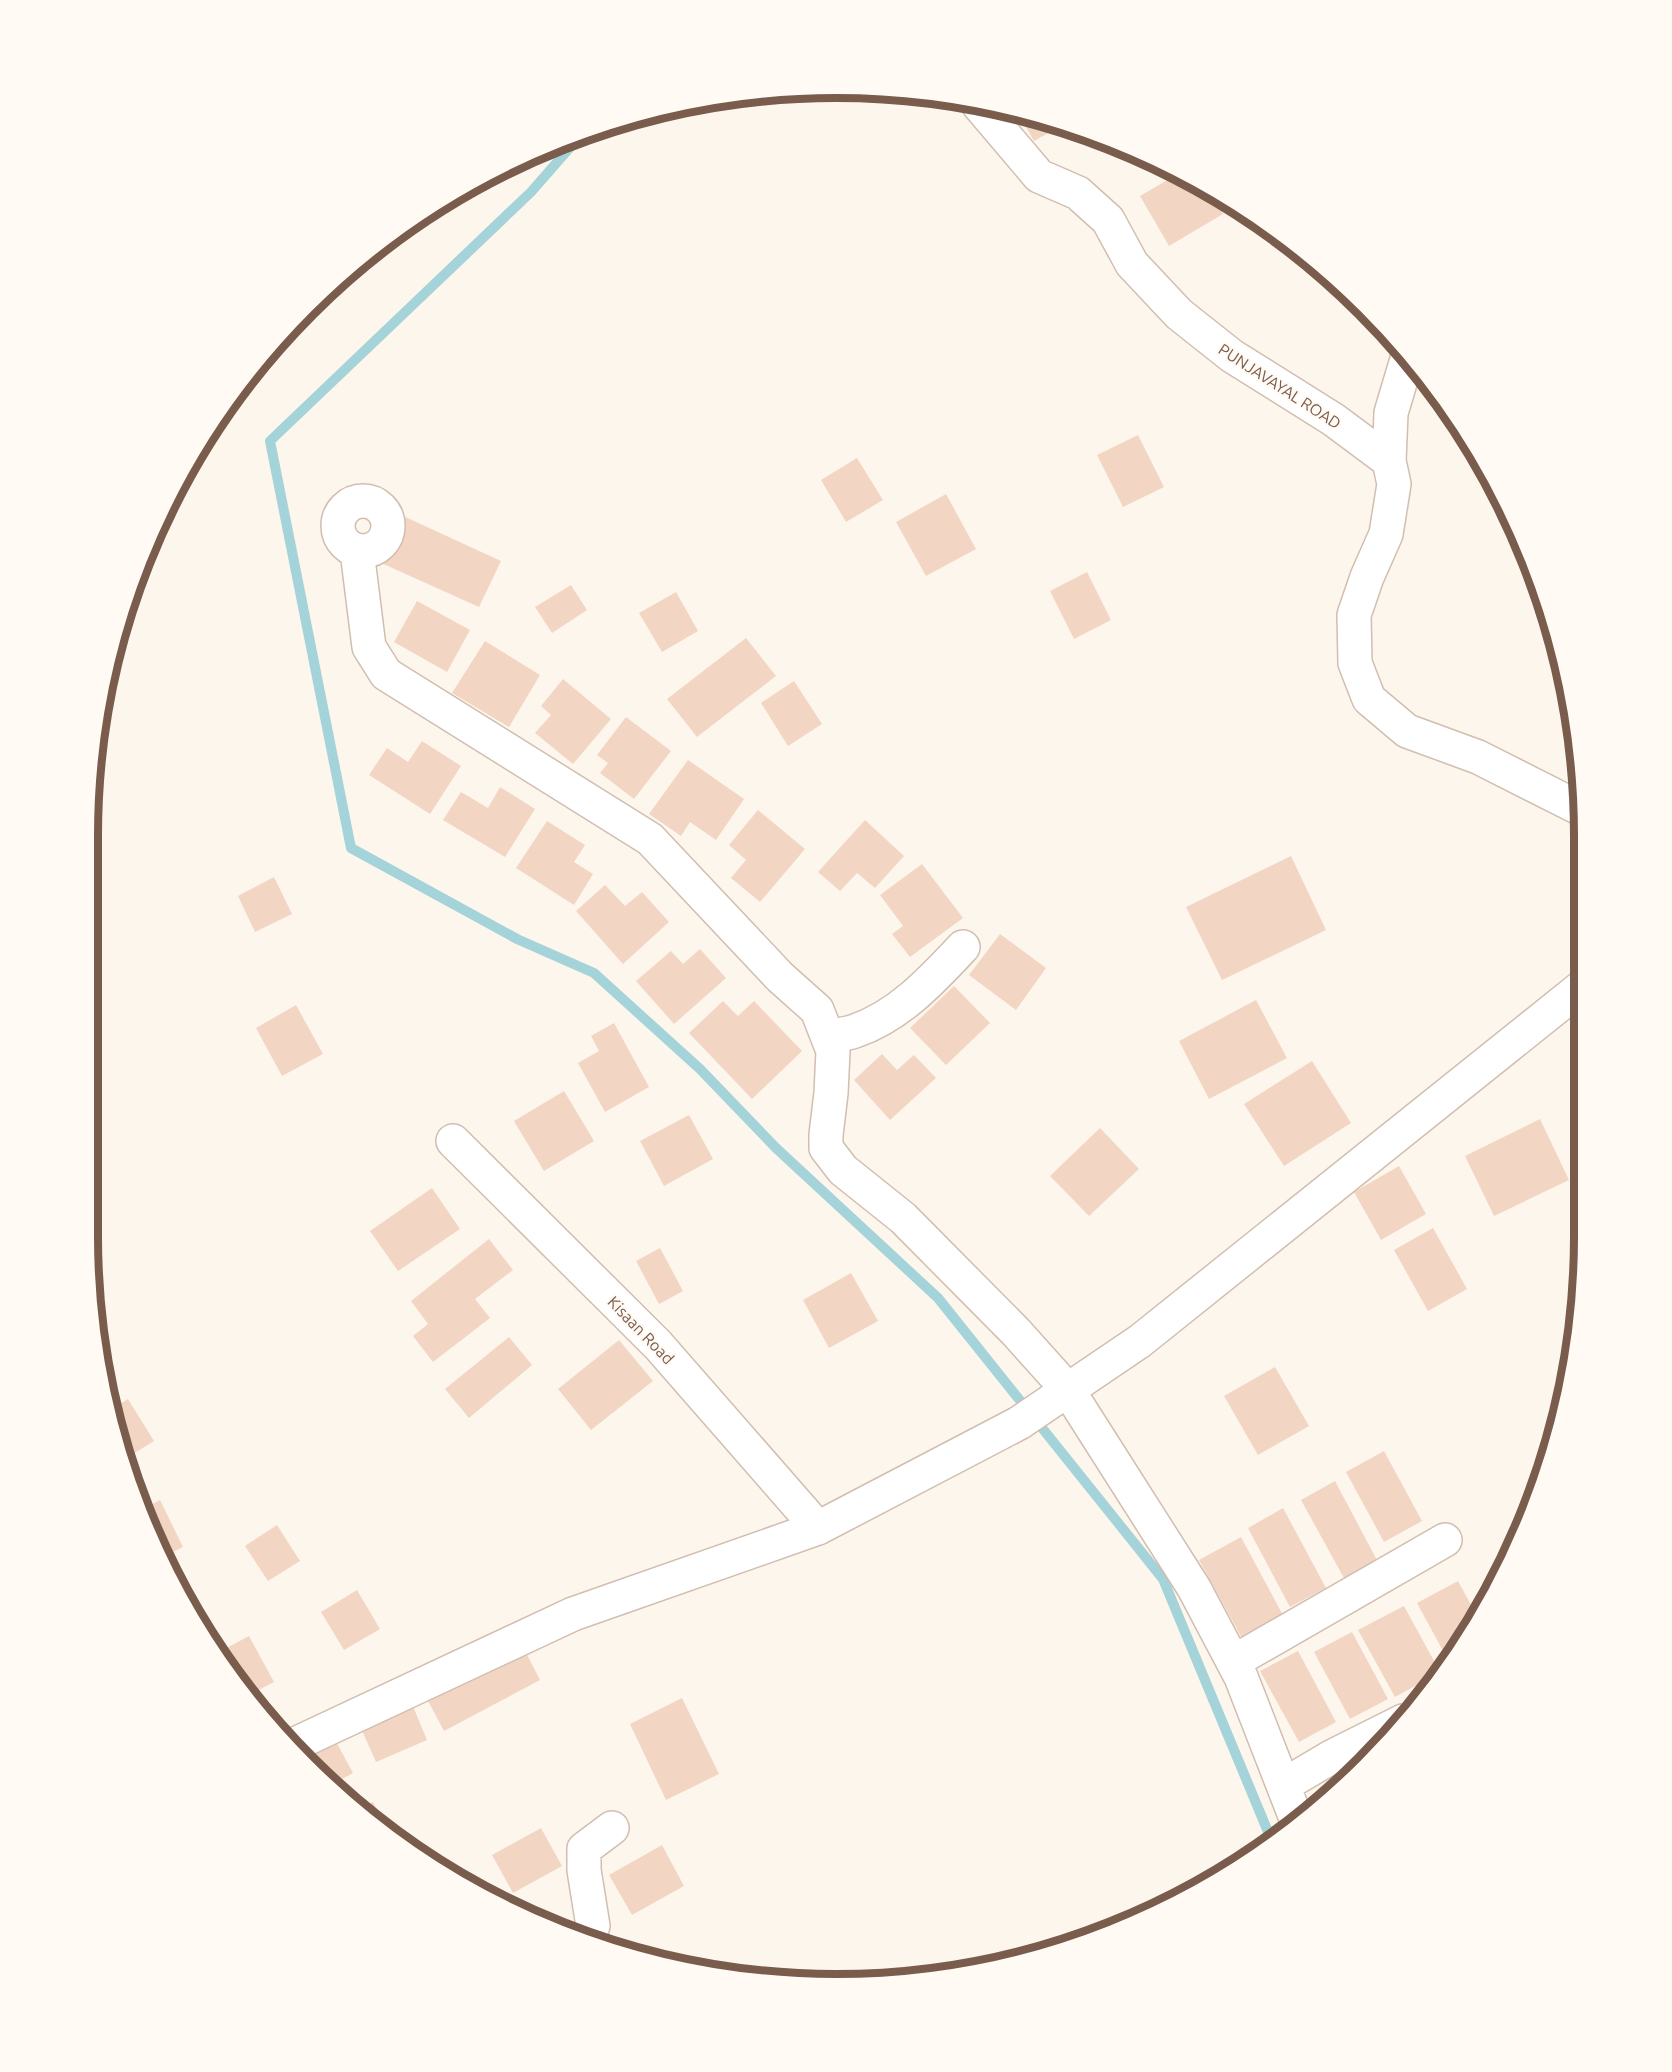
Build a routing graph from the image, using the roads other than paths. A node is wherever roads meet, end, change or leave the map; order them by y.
1 (986, 113) edge
2 (1405, 366) edge
3 (1389, 461) junction
4 (357, 551) dead end
5 (1573, 805) edge
6 (963, 947) dead end
7 (1574, 993) edge
8 (827, 1036) junction
9 (453, 1141) dead end
10 (1062, 1394) junction
11 (818, 1528) junction
12 (1445, 1540) dead end
13 (1233, 1662) junction
14 (1384, 1731) edge
15 (299, 1742) edge
16 (1284, 1785) junction
17 (1295, 1815) edge
18 (612, 1828) dead end
19 (590, 1932) edge

1 - 3 street, PUNJAVAYAL ROAD
2 - 3 street
3 - 5 street
4 - 8 street
6 - 8 street
7 - 10 street
8 - 10 street
9 - 11 street, Kisaan Road
10 - 11 street
10 - 13 street
11 - 15 street
12 - 13 street
13 - 16 street
14 - 16 street
16 - 17 street
18 - 19 street

